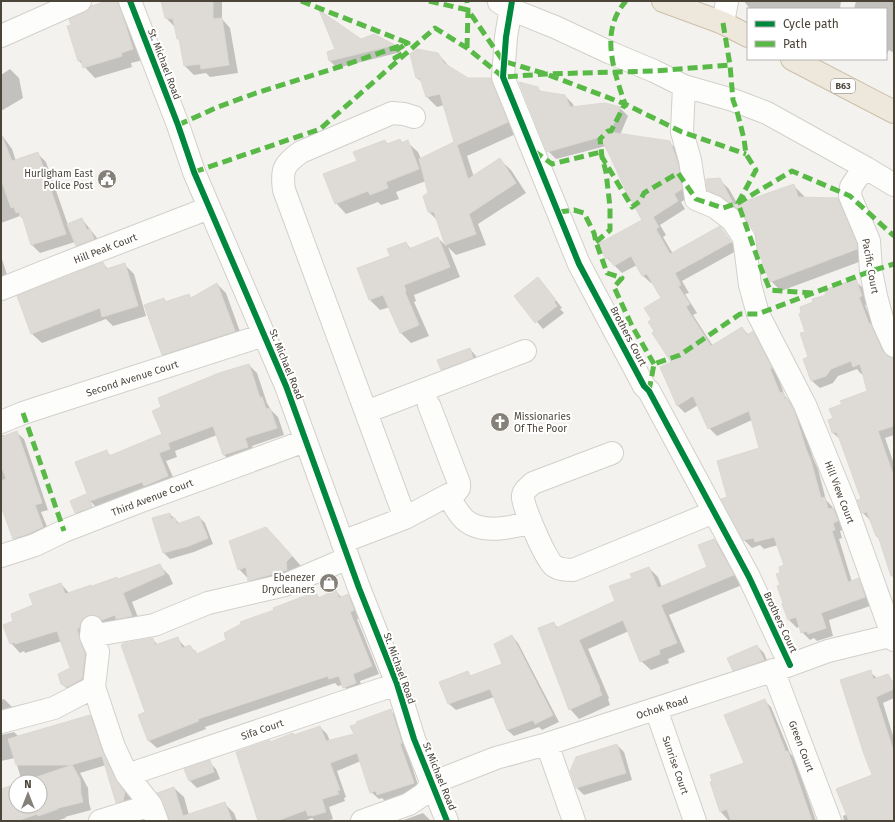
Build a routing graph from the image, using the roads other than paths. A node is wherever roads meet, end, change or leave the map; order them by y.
1 (80, 1) edge
2 (130, 1) edge
3 (663, 1) edge
4 (727, 1) edge
5 (507, 4) edge
6 (723, 23) junction
7 (747, 35) edge
8 (1, 36) edge
9 (794, 60) edge
10 (684, 86) junction
11 (894, 112) edge
12 (414, 118) dead end
13 (866, 168) junction
14 (894, 185) edge
15 (209, 208) junction
16 (1, 289) edge
17 (264, 335) junction
18 (894, 346) edge
19 (525, 352) dead end
20 (429, 405) dead end
21 (366, 412) junction
22 (1, 422) edge
23 (305, 441) junction
24 (612, 453) dead end
25 (448, 495) junction
26 (714, 512) junction
27 (405, 518) junction
28 (531, 522) junction
29 (345, 550) junction
30 (1, 556) edge
31 (893, 637) edge
32 (782, 668) junction
33 (397, 684) junction
34 (94, 687) junction
35 (656, 709) junction
36 (1, 722) edge
37 (414, 739) joint
38 (547, 744) junction
39 (127, 775) junction
40 (432, 783) junction
41 (154, 813) edge
42 (100, 821) edge
43 (362, 821) edge
44 (447, 821) edge
45 (574, 821) edge
46 (695, 821) edge
47 (830, 821) edge

1 - 8 street
2 - 15 street, St. Michael Road
3 - 6 highway
4 - 6 street
5 - 10 street
5 - 26 street, Brothers Court
6 - 7 highway
9 - 11 highway, B63
10 - 13 street
10 - 31 street, Hill View Court
12 - 21 street
13 - 14 street
13 - 18 street, Pacific Court
15 - 16 street, Hill Peak Court
15 - 17 street, St. Michael Road
17 - 22 street, Second Avenue Court
17 - 23 street, St. Michael Road
19 - 21 street
20 - 25 street
21 - 27 street
23 - 29 street, St. Michael Road
23 - 30 street, Third Avenue Court
24 - 28 street
25 - 27 street
25 - 28 street
26 - 28 street
26 - 32 street, Brothers Court
27 - 29 street
29 - 33 street, St. Michael Road
29 - 34 street
31 - 32 street, Ochok Road
32 - 35 street, Ochok Road
32 - 47 street, Green Court
33 - 37 street, St. Michael Road
33 - 39 street, Sifa Court
34 - 36 street
34 - 39 street
35 - 38 street, Ochok Road
35 - 46 street, Sunrise Court
37 - 40 street, St Michael Road
38 - 40 street, Ochok Road
38 - 45 street
39 - 41 street
40 - 43 street
40 - 44 street, St Michael Road
41 - 42 street

